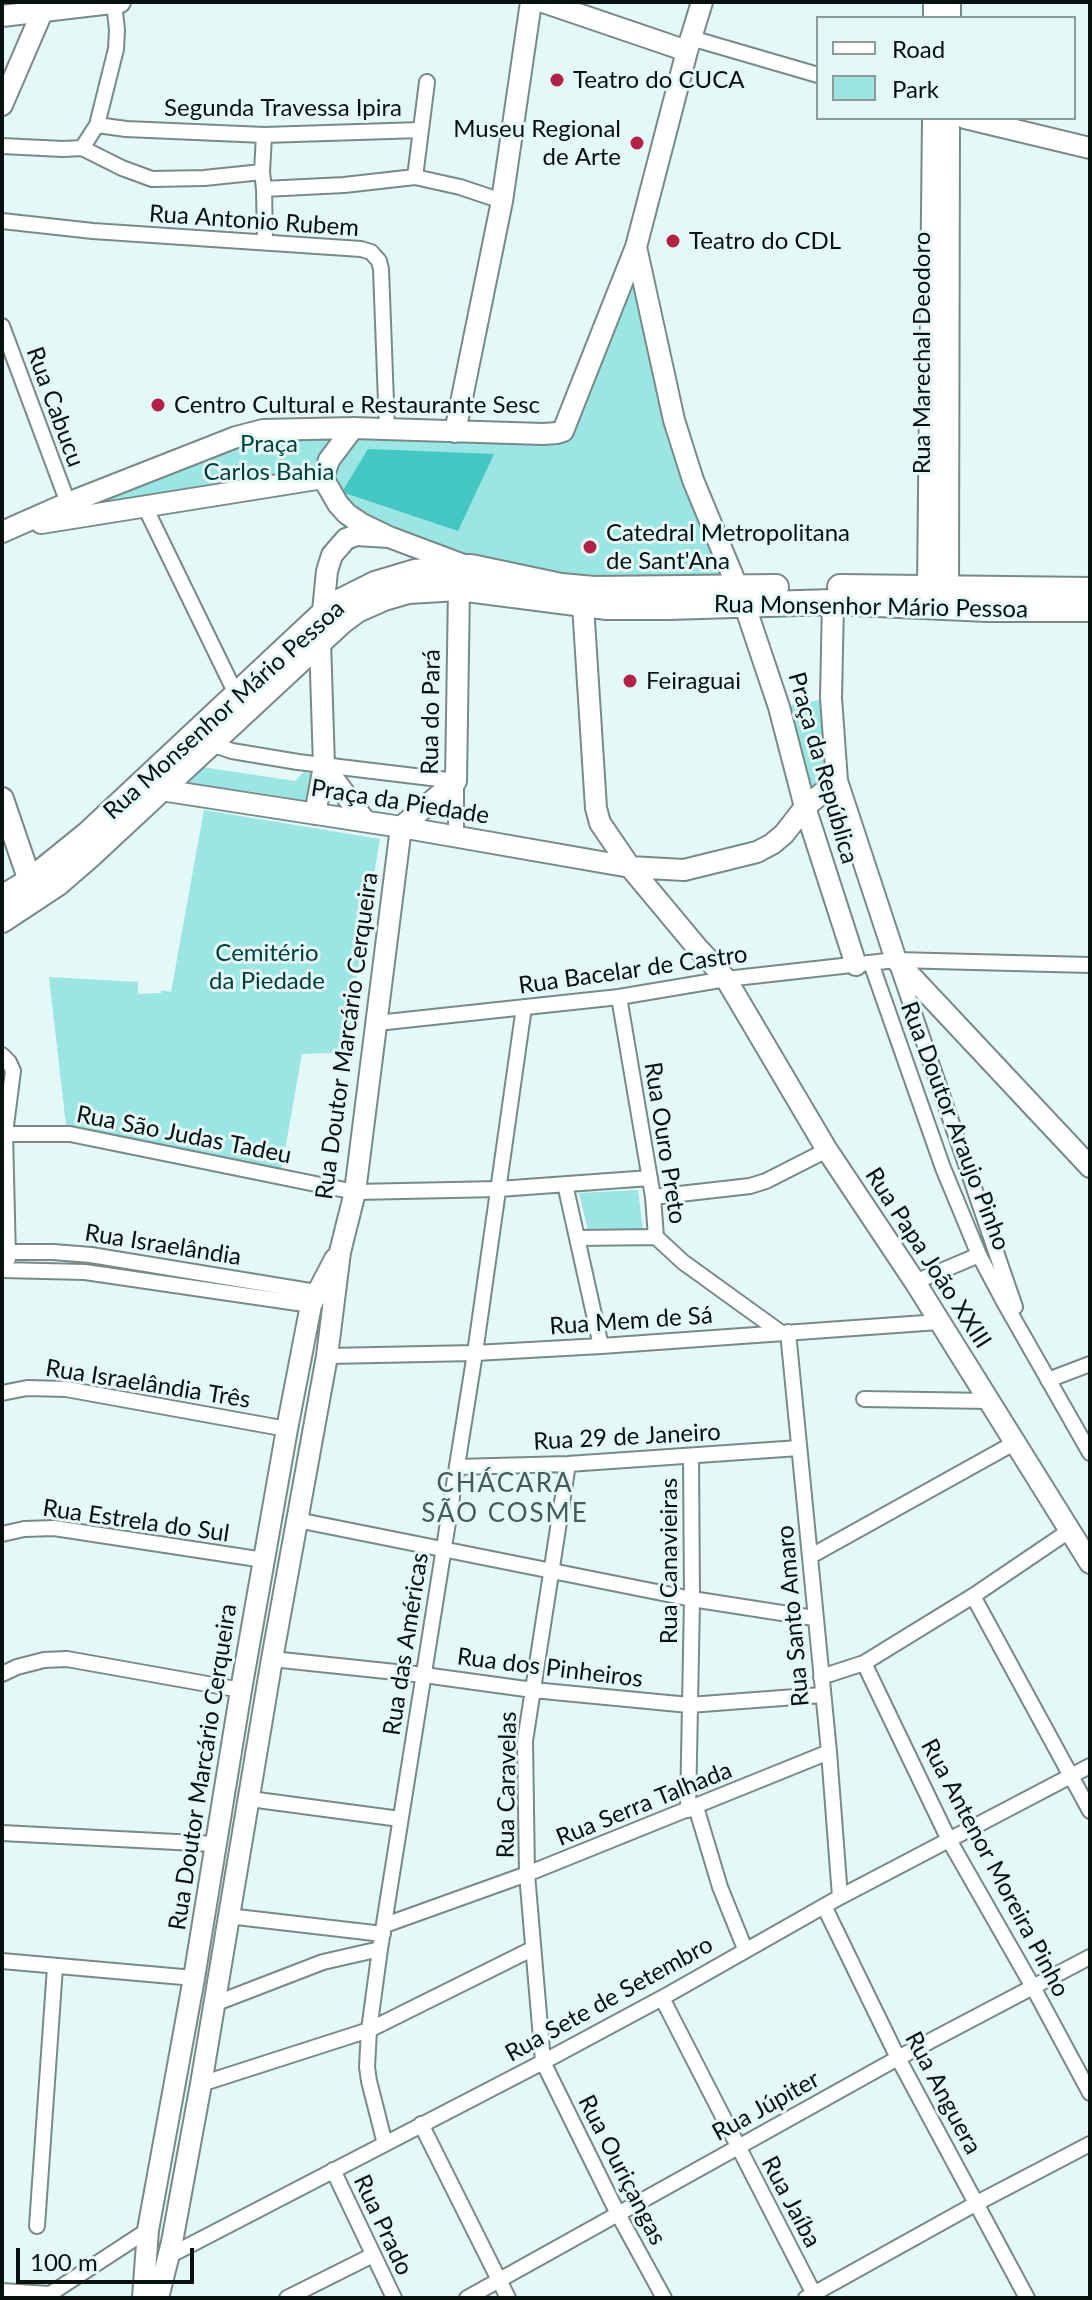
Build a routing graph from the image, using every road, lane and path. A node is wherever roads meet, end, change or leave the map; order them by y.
1 (120, 2) edge
2 (531, 2) edge
3 (543, 2) edge
4 (702, 2) edge
5 (114, 3) edge
6 (54, 7) edge
7 (2, 16) edge
8 (689, 45) junction
9 (816, 75) edge
10 (427, 82) dead end
11 (2, 105) edge
12 (933, 120) edge
13 (949, 120) edge
14 (973, 120) edge
15 (97, 125) junction
16 (421, 130) junction
17 (264, 135) junction
18 (2, 146) edge
19 (82, 148) junction
20 (1090, 148) edge
21 (262, 172) junction
22 (415, 177) junction
23 (264, 189) junction
24 (502, 201) junction
25 (2, 221) edge
26 (265, 241) junction
27 (636, 247) junction
28 (2, 326) edge
29 (353, 428) junction
30 (309, 429) junction
31 (387, 429) junction
32 (455, 432) junction
33 (326, 469) junction
34 (68, 503) junction
35 (145, 507) junction
36 (8, 530) edge
37 (389, 537) junction
38 (465, 578) junction
39 (938, 588) junction
40 (1015, 590) junction
41 (1090, 590) edge
42 (740, 595) junction
43 (833, 602) junction
44 (583, 605) junction
45 (1090, 609) edge
46 (323, 614) junction
47 (320, 641) junction
48 (236, 694) junction
49 (208, 743) junction
50 (324, 766) junction
51 (456, 781) junction
52 (837, 781) junction
53 (161, 790) junction
54 (2, 799) edge
55 (805, 807) junction
56 (315, 814) junction
57 (365, 821) junction
58 (401, 827) junction
59 (456, 837) junction
60 (630, 867) junction
61 (35, 888) junction
62 (3, 913) edge
63 (896, 960) junction
64 (863, 964) junction
65 (1090, 965) edge
66 (726, 979) junction
67 (619, 997) junction
68 (524, 1007) junction
69 (377, 1023) junction
70 (2, 1055) edge
71 (4, 1134) edge
72 (827, 1150) junction
73 (1090, 1167) edge
74 (650, 1178) junction
75 (565, 1184) junction
76 (499, 1189) junction
77 (355, 1192) junction
78 (653, 1197) junction
79 (656, 1237) junction
80 (577, 1238) junction
81 (5, 1252) edge
82 (340, 1252) junction
83 (979, 1255) junction
84 (5, 1269) edge
85 (915, 1282) junction
86 (313, 1298) junction
87 (939, 1322) junction
88 (784, 1332) junction
89 (1028, 1344) junction
90 (601, 1346) junction
91 (475, 1353) junction
92 (327, 1356) junction
93 (1090, 1364) edge
94 (1048, 1380) junction
95 (2, 1393) edge
96 (864, 1399) dead end
97 (989, 1401) junction
98 (287, 1429) junction
99 (1016, 1442) junction
100 (799, 1448) junction
101 (1090, 1453) edge
102 (691, 1456) junction
103 (568, 1464) junction
104 (457, 1467) junction
105 (297, 1520) junction
106 (1069, 1531) junction
107 (2, 1534) edge
108 (443, 1549) junction
109 (811, 1556) junction
110 (264, 1560) junction
111 (1090, 1563) edge
112 (552, 1571) junction
113 (973, 1596) junction
114 (692, 1599) junction
115 (814, 1618) junction
116 (272, 1659) junction
117 (864, 1663) junction
118 (2, 1674) edge
119 (424, 1675) junction
120 (821, 1677) junction
121 (241, 1690) junction
122 (533, 1690) junction
123 (822, 1695) junction
124 (689, 1705) junction
125 (829, 1752) junction
126 (1090, 1766) edge
127 (1071, 1776) junction
128 (226, 1779) junction
129 (251, 1791) junction
130 (692, 1809) junction
131 (1090, 1811) edge
132 (221, 1813) junction
133 (400, 1819) junction
134 (245, 1821) junction
135 (2, 1833) edge
136 (949, 1840) junction
137 (215, 1844) junction
138 (527, 1874) junction
139 (840, 1897) junction
140 (824, 1906) junction
141 (228, 1916) junction
142 (383, 1936) junction
143 (532, 1949) junction
144 (745, 1949) junction
145 (1090, 1957) edge
146 (2, 1961) edge
147 (55, 1967) junction
148 (194, 1978) junction
149 (1033, 1987) junction
150 (662, 1998) junction
151 (214, 2004) junction
152 (369, 2030) junction
153 (898, 2058) junction
154 (543, 2062) junction
155 (201, 2084) junction
156 (1090, 2093) edge
157 (421, 2124) junction
158 (385, 2144) junction
159 (1090, 2144) edge
160 (737, 2147) junction
161 (333, 2170) junction
162 (977, 2203) junction
163 (618, 2214) junction
164 (37, 2226) dead end
165 (148, 2230) junction
166 (373, 2255) junction
167 (168, 2257) junction
168 (146, 2265) junction
169 (499, 2282) junction
170 (2, 2291) edge
171 (52, 2296) edge
172 (812, 2296) edge
173 (143, 2298) edge
174 (158, 2298) edge
175 (287, 2298) edge
176 (394, 2298) edge
177 (467, 2298) edge
178 (508, 2298) edge
179 (664, 2298) edge
180 (1027, 2298) edge

1 - 5 street
2 - 24 street
3 - 8 street
4 - 8 street
5 - 6 street
5 - 15 street
6 - 7 street
6 - 11 street
8 - 9 street
8 - 27 street
10 - 16 street
12 - 39 street, Rua Marechal Deodoro
13 - 39 street, Rua Marechal Deodoro
14 - 20 street
15 - 17 street, Segunda Travessa Ipira
15 - 19 street
16 - 17 street, Segunda Travessa Ipira
16 - 22 street
17 - 21 street
18 - 19 street
19 - 21 street
21 - 23 street
22 - 23 street
22 - 24 street
23 - 26 street
24 - 32 street
25 - 26 street, Rua Antonio Rubem
26 - 31 street, Rua Antonio Rubem
27 - 32 street
27 - 42 street, Praça da República
28 - 34 street, Rua Cabucu
29 - 30 street
29 - 31 street
29 - 33 street
30 - 33 street
30 - 34 street
31 - 32 street
33 - 35 street
33 - 37 street
34 - 36 street
35 - 36 street
35 - 48 street
37 - 38 street
37 - 46 street
38 - 42 highway, Rua Monsenhor Mário Pessoa
38 - 44 highway, Rua Monsenhor Mário Pessoa
38 - 46 highway, Rua Monsenhor Mário Pessoa
38 - 47 highway, Rua Monsenhor Mário Pessoa
38 - 51 street, Rua do Pará
39 - 40 highway, Rua Monsenhor Mário Pessoa
39 - 42 highway, Rua Monsenhor Mário Pessoa
40 - 41 highway, Rua Monsenhor Mário Pessoa
40 - 43 highway
42 - 43 highway, Rua Monsenhor Mário Pessoa
42 - 44 highway, Rua Monsenhor Mário Pessoa
42 - 55 street, Praça da República
43 - 45 highway, Rua Monsenhor Mário Pessoa
43 - 52 street, Praça da República
44 - 60 street, Rua Papa João XXIII
46 - 47 street
46 - 48 highway, Rua Monsenhor Mário Pessoa
47 - 49 highway, Rua Monsenhor Mário Pessoa
47 - 50 street
48 - 61 highway, Rua Monsenhor Mário Pessoa
49 - 50 street, Praça da Piedade
49 - 53 highway, Rua Monsenhor Mário Pessoa
50 - 51 street, Praça da Piedade
50 - 56 street
50 - 57 street
51 - 58 street
51 - 59 street, Rua do Pará
52 - 55 street, Praça da Piedade
52 - 63 street, Praça da República
53 - 56 street, Praça da Piedade
53 - 61 highway, Rua Monsenhor Mário Pessoa
54 - 61 main road
55 - 60 street, Praça da Piedade
55 - 64 street, Praça da República
56 - 57 street, Praça da Piedade
57 - 58 street, Praça da Piedade
58 - 59 street, Praça da Piedade
58 - 69 street, Rua Doutor Marcário Cerqueira
59 - 60 street, Praça da Piedade
60 - 66 street, Rua Papa João XXIII
61 - 62 highway, Rua Monsenhor Mário Pessoa
63 - 64 street, Rua Bacelar de Castro
63 - 65 street, Rua Bacelar de Castro
63 - 73 street
63 - 89 street, Rua Doutor Araujo Pinho
64 - 66 street, Rua Bacelar de Castro
64 - 83 street, Rua Doutor Araujo Pinho
66 - 67 street, Rua Bacelar de Castro
66 - 72 street, Rua Papa João XXIII
67 - 68 street, Rua Bacelar de Castro
67 - 74 street, Rua Ouro Preto
68 - 69 street, Rua Bacelar de Castro
68 - 76 street, Rua das Américas
69 - 77 street, Rua Doutor Marcário Cerqueira
70 - 71 street
71 - 77 street, Rua São Judas Tadeu
71 - 81 street
72 - 78 street
72 - 85 street, Rua Papa João XXIII
74 - 75 street, Rua São Judas Tadeu
74 - 78 street, Rua Ouro Preto
75 - 76 street, Rua São Judas Tadeu
75 - 80 street
76 - 77 street, Rua São Judas Tadeu
76 - 91 street, Rua das Américas
77 - 82 street, Rua Doutor Marcário Cerqueira
78 - 79 street, Rua Ouro Preto
79 - 80 street
79 - 88 street, Rua Ouro Preto
80 - 90 street
81 - 84 street
81 - 86 street, Rua Israelândia
82 - 86 street, Rua Doutor Marcário Cerqueira
82 - 92 street, Rua Doutor Marcário Cerqueira
83 - 85 street
83 - 89 street, Rua Doutor Araujo Pinho
84 - 86 street
85 - 87 street, Rua Papa João XXIII
86 - 98 street, Rua Doutor Marcário Cerqueira
87 - 88 street, Rua Mem de Sá
87 - 97 street, Rua Papa João XXIII
88 - 90 street, Rua Mem de Sá
88 - 100 street, Rua Santo Amaro
89 - 94 street, Rua Doutor Araujo Pinho
90 - 91 street, Rua Mem de Sá
91 - 92 street, Rua Mem de Sá
91 - 104 street, Rua das Américas
92 - 105 street, Rua Doutor Marcário Cerqueira
93 - 94 street
94 - 101 street, Rua Doutor Araujo Pinho
95 - 98 street, Rua Israelândia Três
96 - 97 street
97 - 99 street, Rua Papa João XXIII
98 - 110 street, Rua Doutor Marcário Cerqueira
99 - 106 street, Rua Papa João XXIII
99 - 109 street
100 - 102 street, Rua 29 de Janeiro
100 - 109 street, Rua Santo Amaro
102 - 103 street, Rua 29 de Janeiro
102 - 114 street, Rua Canavieiras
103 - 104 street, Rua 29 de Janeiro
103 - 112 street, Rua Caravelas
104 - 108 street, Rua das Américas
105 - 108 street
105 - 116 street, Rua Doutor Marcário Cerqueira
106 - 111 street, Rua Papa João XXIII
106 - 113 street
107 - 110 street, Rua Estrela do Sul
108 - 112 street
108 - 119 street, Rua das Américas
109 - 115 street, Rua Santo Amaro
110 - 121 street, Rua Doutor Marcário Cerqueira
112 - 114 street
112 - 122 street, Rua Caravelas
113 - 117 street
113 - 127 street
114 - 115 street
114 - 124 street, Rua Canavieiras
115 - 120 street, Rua Santo Amaro
116 - 119 street, Rua dos Pinheiros
116 - 129 street, Rua Doutor Marcário Cerqueira
117 - 120 street
117 - 136 street, Rua Antenor Moreira Pinho
118 - 121 street
119 - 122 street, Rua dos Pinheiros
119 - 133 street, Rua das Américas
120 - 123 street, Rua Santo Amaro
121 - 128 street, Rua Doutor Marcário Cerqueira
122 - 124 street, Rua dos Pinheiros
122 - 138 street, Rua Caravelas
123 - 124 street, Rua dos Pinheiros
123 - 125 street, Rua Santo Amaro
124 - 130 street, Rua Canavieiras
125 - 130 street, Rua Serra Talhada
125 - 139 street, Rua Santo Amaro
126 - 127 street, Rua Sete de Setembro
127 - 131 street
127 - 136 street, Rua Sete de Setembro
128 - 129 street
128 - 132 street, Rua Doutor Marcário Cerqueira
129 - 133 street
129 - 134 street, Rua Doutor Marcário Cerqueira
130 - 138 street, Rua Serra Talhada
130 - 144 street, Rua Canavieiras
132 - 134 street
132 - 137 street, Rua Doutor Marcário Cerqueira
133 - 142 street, Rua das Américas
134 - 141 street, Rua Doutor Marcário Cerqueira
135 - 137 street
136 - 139 street, Rua Sete de Setembro
136 - 149 street, Rua Antenor Moreira Pinho
137 - 148 street, Rua Doutor Marcário Cerqueira
138 - 142 street, Rua Serra Talhada
138 - 143 street, Rua Caravelas
139 - 140 street, Rua Sete de Setembro
140 - 144 street, Rua Sete de Setembro
140 - 153 street, Rua Anguera
141 - 142 street
141 - 151 street, Rua Doutor Marcário Cerqueira
142 - 151 street, Rua Serra Talhada
142 - 152 street, Rua das Américas
143 - 152 street
143 - 154 street, Rua Caravelas
144 - 150 street, Rua Sete de Setembro
145 - 149 street, Rua Júpiter
146 - 147 street
147 - 148 street
147 - 164 street
148 - 165 street, Rua Doutor Marcário Cerqueira
149 - 153 street, Rua Júpiter
149 - 156 street, Rua Antenor Moreira Pinho
150 - 154 street, Rua Sete de Setembro
150 - 160 street, Rua Jaíba
151 - 155 street, Rua Doutor Marcário Cerqueira
152 - 155 street
152 - 158 street, Rua das Américas
153 - 160 street, Rua Júpiter
153 - 162 street, Rua Anguera
154 - 157 street, Rua Sete de Setembro
154 - 163 street, Rua Ouriçangas
155 - 167 street, Rua Doutor Marcário Cerqueira
157 - 158 street, Rua Sete de Setembro
157 - 169 street
158 - 161 street, Rua Sete de Setembro
159 - 162 street
160 - 163 street, Rua Júpiter
160 - 172 street, Rua Jaíba
161 - 166 street, Rua Prado
161 - 167 street, Rua Sete de Setembro
162 - 172 street
162 - 180 street, Rua Anguera
163 - 169 street, Rua Júpiter
163 - 179 street, Rua Ouriçangas
165 - 168 street, Rua Doutor Marcário Cerqueira
165 - 171 street
166 - 175 street
166 - 176 street, Rua Prado
167 - 168 street, Rua Sete de Setembro
167 - 174 street, Rua Doutor Marcário Cerqueira
168 - 173 street, Rua Doutor Marcário Cerqueira
169 - 177 street, Rua Júpiter
169 - 178 street
170 - 171 street

